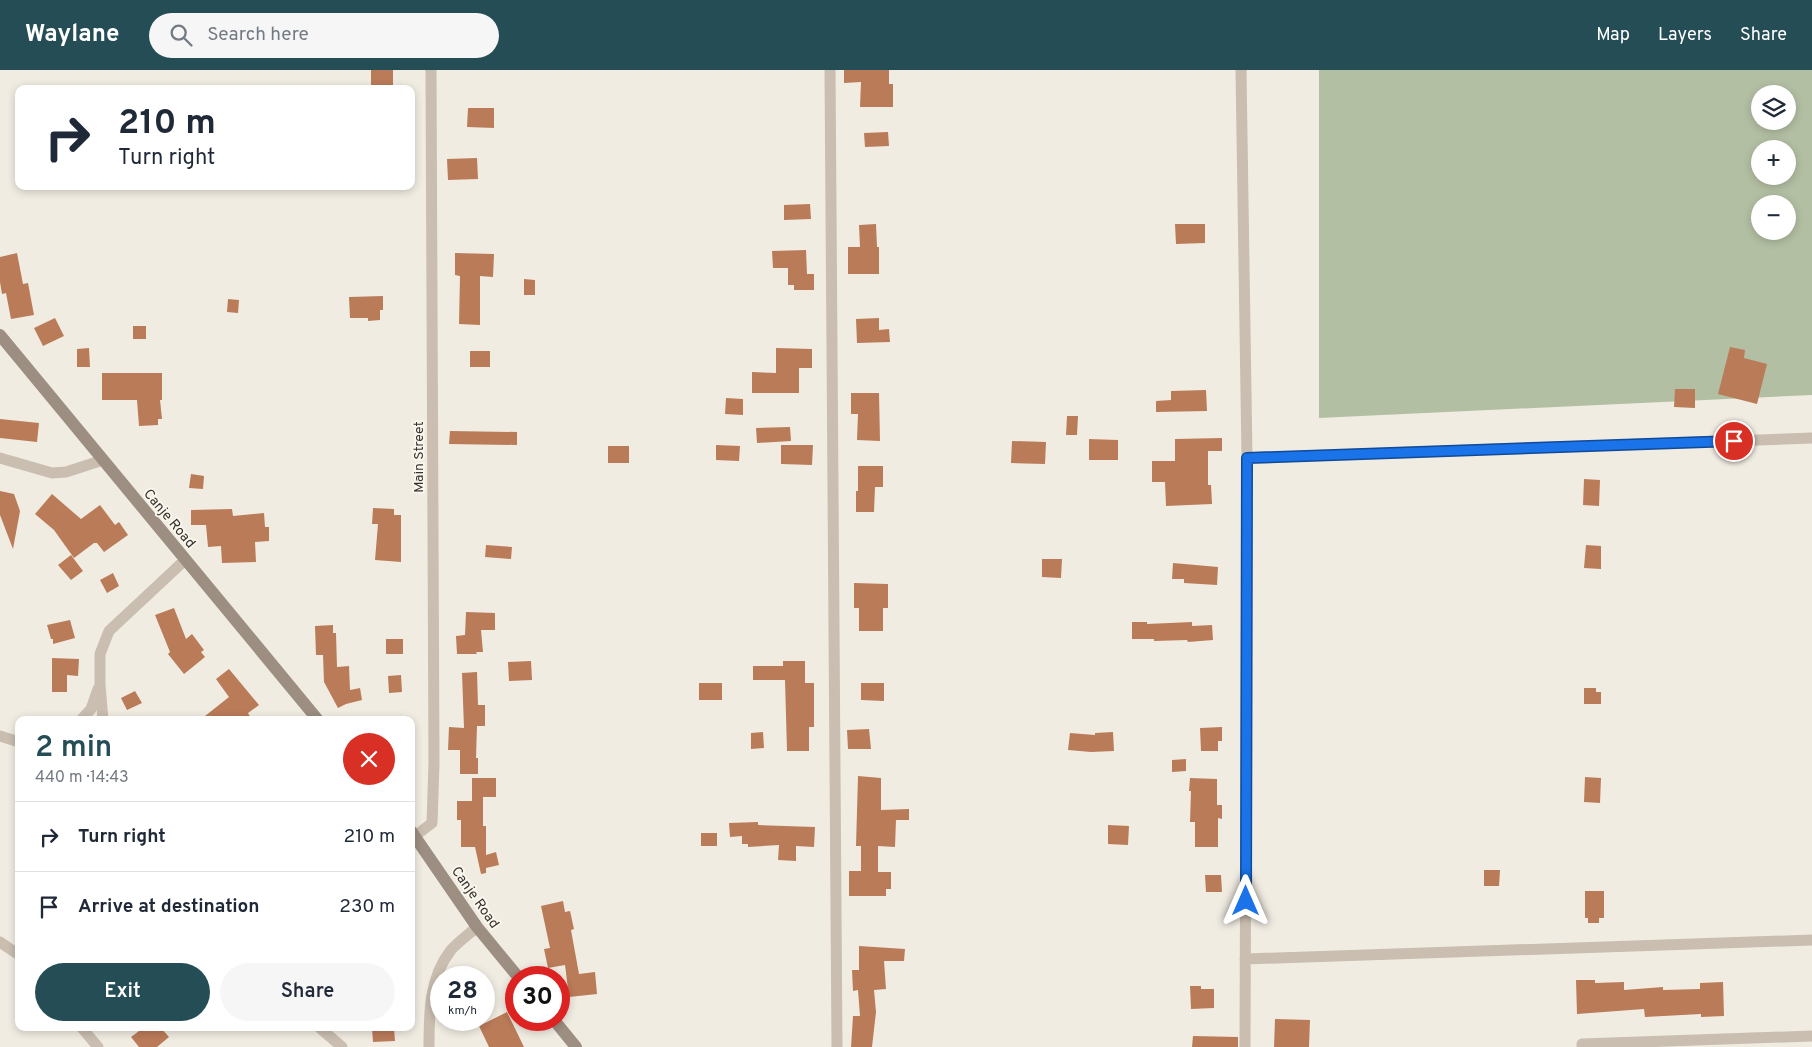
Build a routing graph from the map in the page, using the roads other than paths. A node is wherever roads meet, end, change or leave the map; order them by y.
1 (431, 70) edge
2 (830, 70) edge
3 (1241, 70) edge
4 (0, 335) edge
5 (1812, 438) edge
6 (0, 458) edge
7 (1247, 458) junction
8 (103, 460) junction
9 (185, 560) junction
10 (100, 685) junction
11 (85, 716) edge
12 (103, 716) edge
13 (315, 716) edge
14 (0, 736) edge
15 (15, 741) edge
16 (415, 833) edge
17 (415, 837) edge
18 (477, 927) junction
19 (1812, 940) edge
20 (0, 942) edge
21 (15, 952) edge
22 (1246, 959) junction
23 (508, 966) edge
24 (85, 1031) edge
25 (323, 1031) edge
26 (563, 1031) edge
27 (1812, 1036) edge
28 (1741, 1043) edge
29 (98, 1047) edge
30 (342, 1047) edge
31 (429, 1047) edge
32 (576, 1047) edge
33 (837, 1047) edge
34 (1245, 1047) edge
35 (1582, 1047) edge

1 - 16 street, Main Street
2 - 33 street
3 - 7 street
4 - 8 street, Canje Road
5 - 7 street
6 - 8 street
7 - 22 street
8 - 9 street, Canje Road
9 - 10 street
9 - 13 street, Canje Road
10 - 11 street
10 - 12 street
14 - 15 street
17 - 18 street, Canje Road
18 - 23 street, Canje Road
18 - 31 street
19 - 22 street
20 - 21 street
22 - 34 street
24 - 29 street
25 - 30 street
26 - 32 street
27 - 28 street
28 - 35 street

